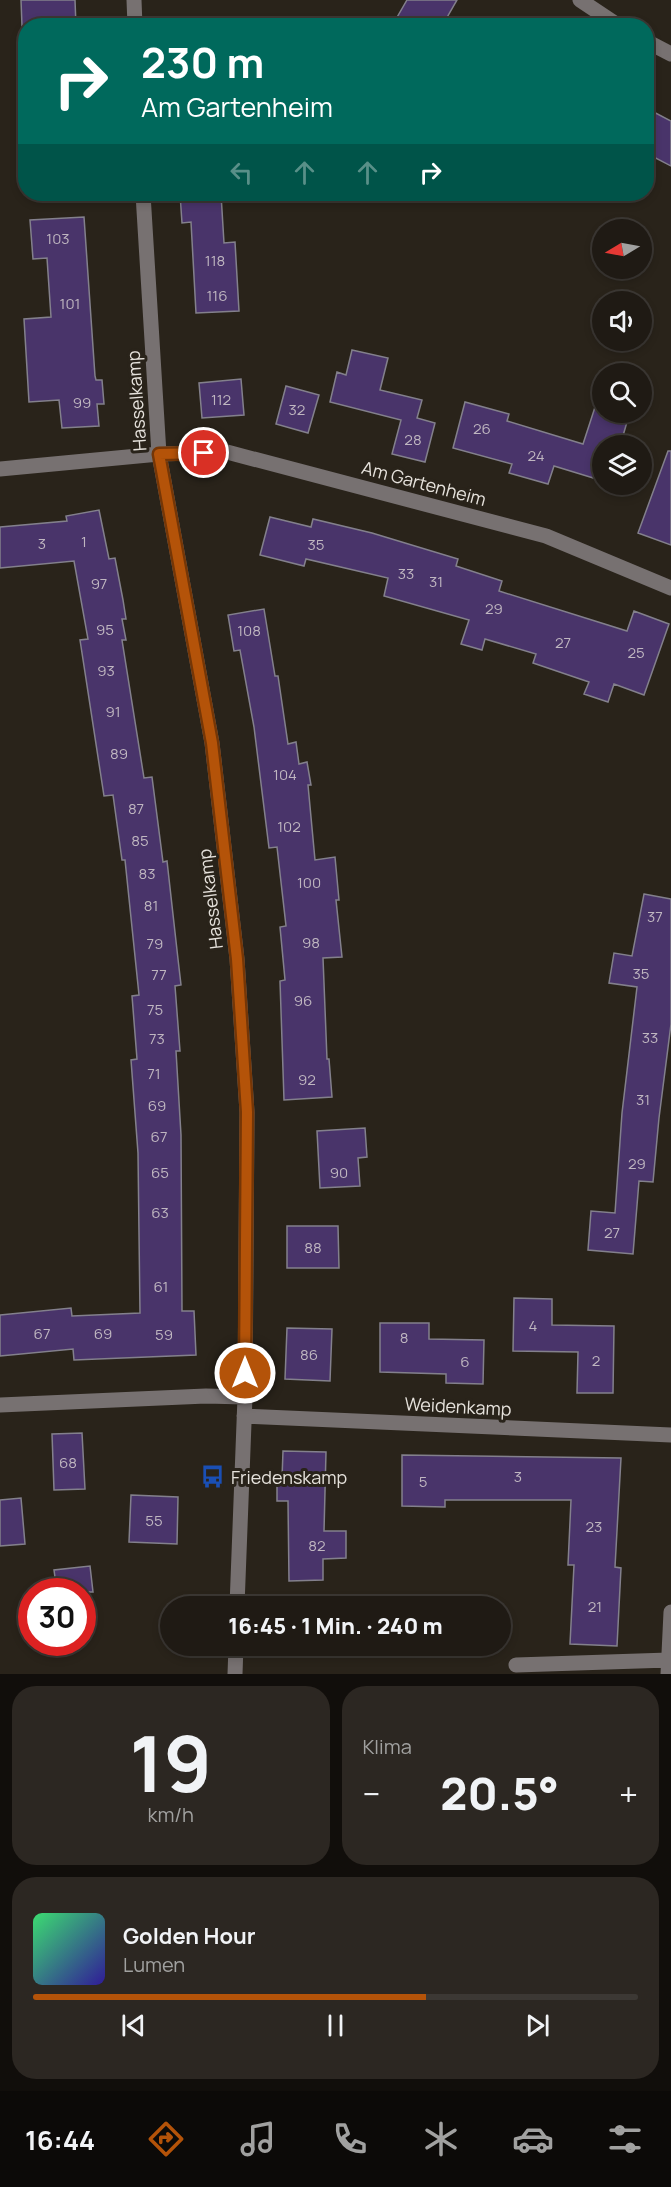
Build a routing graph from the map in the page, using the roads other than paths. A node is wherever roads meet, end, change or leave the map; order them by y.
1 (134, 0) edge
2 (580, 0) edge
3 (135, 18) edge
4 (607, 18) edge
5 (654, 45) edge
6 (671, 54) edge
7 (143, 201) edge
8 (159, 454) junction
9 (0, 469) edge
10 (671, 588) edge
11 (245, 1396) junction
12 (0, 1405) edge
13 (244, 1416) junction
14 (671, 1435) edge
15 (237, 1596) edge
16 (671, 1612) edge
17 (236, 1656) edge
18 (516, 1665) dead end
19 (669, 1667) edge
20 (235, 1674) edge

1 - 3 street
2 - 4 street
5 - 6 street
7 - 8 street, Hasselkamp
8 - 9 street
8 - 10 street, Am Gartenheim
8 - 11 street, Hasselkamp
11 - 12 street
11 - 13 street, Hasselkamp
13 - 14 street, Weidenkamp
13 - 15 street, Hasselkamp
16 - 19 street
17 - 20 street
18 - 19 street

